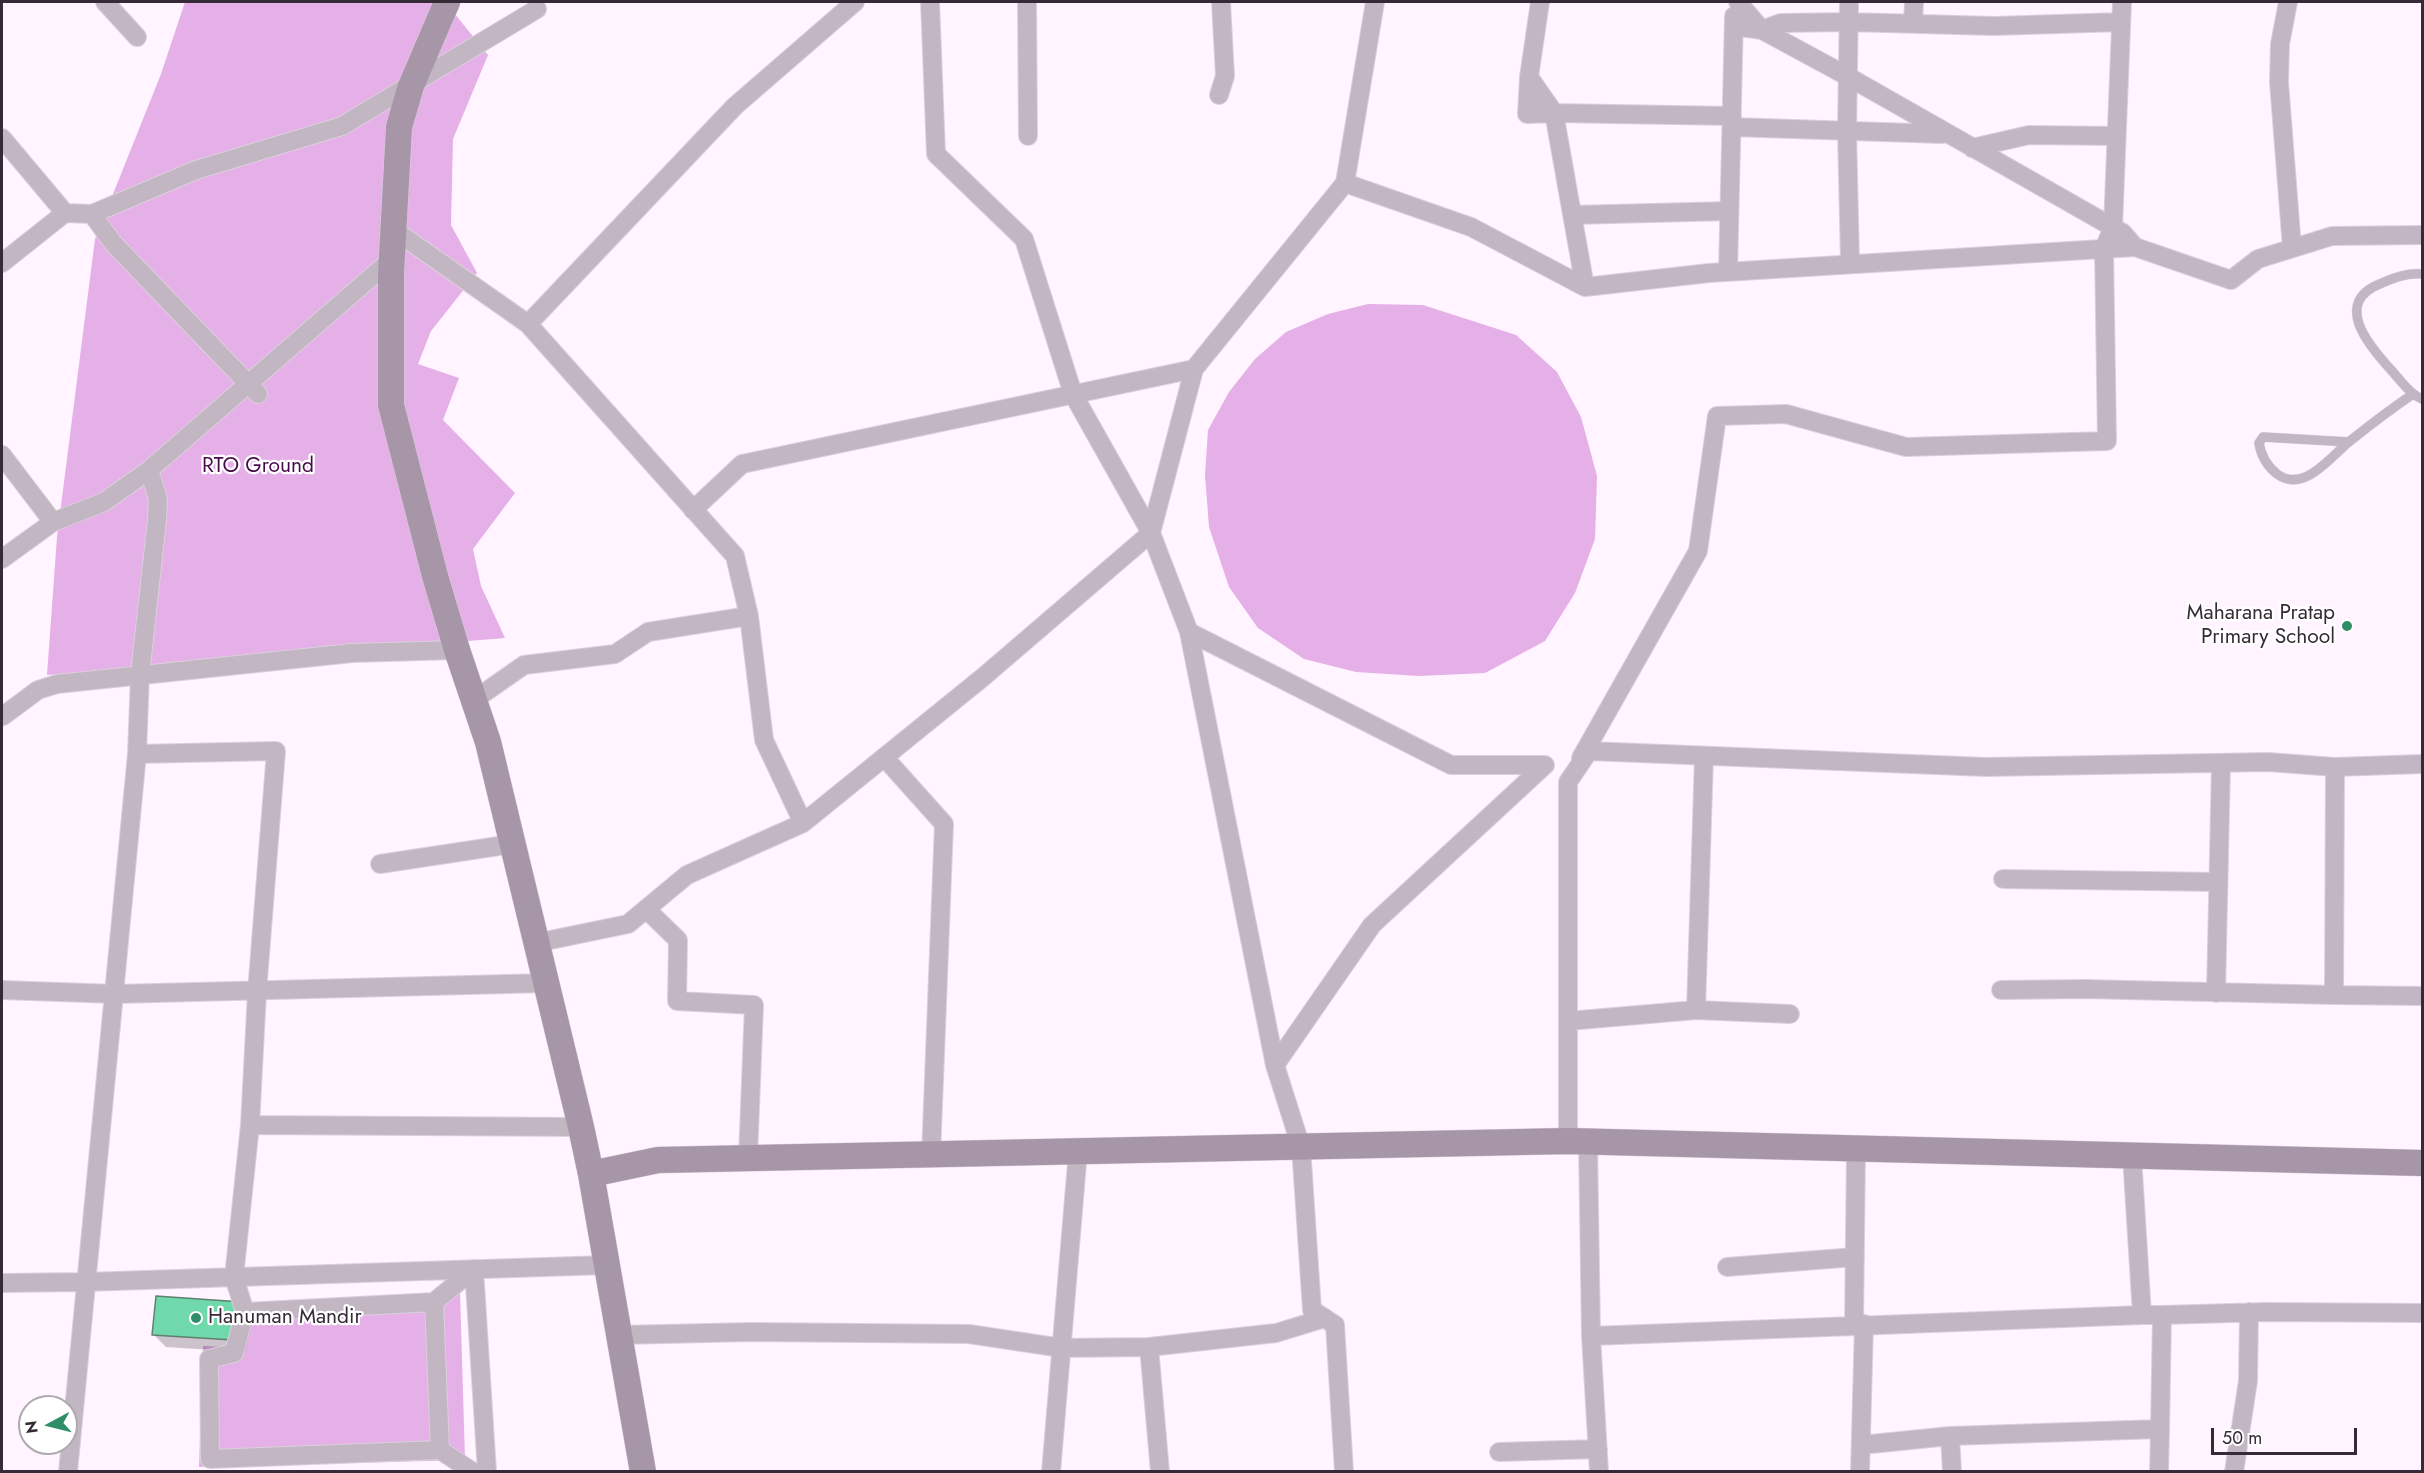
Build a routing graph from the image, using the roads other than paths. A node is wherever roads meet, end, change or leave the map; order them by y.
1 (105, 2) edge
2 (447, 2) edge
3 (855, 2) edge
4 (930, 2) edge
5 (1027, 2) edge
6 (1222, 2) edge
7 (1375, 2) edge
8 (1540, 2) edge
9 (1736, 2) edge
10 (1849, 2) edge
11 (1914, 2) edge
12 (2122, 2) edge
13 (2288, 2) edge
14 (537, 9) dead end
15 (1848, 22) junction
16 (2121, 22) junction
17 (1913, 23) junction
18 (1734, 26) junction
19 (1762, 30) junction
20 (137, 36) dead end
21 (1848, 75) junction
22 (411, 86) junction
23 (1219, 95) dead end
24 (1554, 113) junction
25 (1732, 121) junction
26 (1847, 131) junction
27 (1947, 134) junction
28 (1028, 136) dead end
29 (2116, 136) junction
30 (2, 138) edge
31 (1972, 147) junction
32 (1346, 183) junction
33 (1729, 211) junction
34 (65, 213) junction
35 (92, 214) junction
36 (1572, 215) junction
37 (2113, 227) junction
38 (394, 230) junction
39 (2422, 235) edge
40 (2135, 247) junction
41 (2292, 248) junction
42 (2104, 249) junction
43 (392, 259) junction
44 (2, 263) edge
45 (1850, 263) junction
46 (1728, 272) junction
47 (2422, 274) edge
48 (1585, 286) junction
49 (528, 324) junction
50 (1194, 369) junction
51 (252, 390) junction
52 (1073, 394) junction
53 (2413, 394) junction
54 (2422, 399) edge
55 (2349, 442) junction
56 (2, 454) edge
57 (149, 470) junction
58 (693, 510) junction
59 (53, 522) junction
60 (1151, 532) junction
61 (2, 559) edge
62 (749, 616) junction
63 (1188, 632) junction
64 (457, 650) junction
65 (140, 674) junction
66 (474, 700) junction
67 (2, 714) edge
68 (137, 754) junction
69 (1704, 756) junction
70 (884, 757) junction
71 (2221, 763) junction
72 (2422, 765) edge
73 (2336, 767) junction
74 (1568, 782) junction
75 (803, 822) junction
76 (513, 844) junction
77 (380, 864) dead end
78 (2003, 879) dead end
79 (2218, 882) junction
80 (646, 909) junction
81 (536, 943) junction
82 (546, 983) junction
83 (2, 990) edge
84 (2001, 990) dead end
85 (257, 992) junction
86 (2216, 993) junction
87 (116, 994) junction
88 (2334, 995) junction
89 (2422, 996) edge
90 (1696, 1010) junction
91 (1790, 1014) dead end
92 (1568, 1021) junction
93 (1275, 1065) junction
94 (250, 1125) junction
95 (580, 1127) junction
96 (1578, 1142) junction
97 (1301, 1147) junction
98 (1856, 1148) junction
99 (1078, 1151) junction
100 (931, 1155) junction
101 (2132, 1156) junction
102 (748, 1158) junction
103 (2422, 1163) edge
104 (591, 1174) junction
105 (1855, 1257) junction
106 (608, 1265) junction
107 (1727, 1267) dead end
108 (474, 1269) junction
109 (234, 1277) junction
110 (84, 1282) junction
111 (2, 1283) edge
112 (434, 1302) junction
113 (245, 1312) junction
114 (2249, 1312) junction
115 (2422, 1313) edge
116 (2142, 1315) junction
117 (2162, 1315) junction
118 (1326, 1318) junction
119 (1859, 1324) junction
120 (620, 1335) junction
121 (1591, 1336) junction
122 (1149, 1347) junction
123 (1062, 1348) junction
124 (2160, 1430) junction
125 (1950, 1436) junction
126 (1860, 1445) junction
127 (1598, 1449) junction
128 (440, 1450) junction
129 (1499, 1452) dead end
130 (213, 1465) edge
131 (68, 1472) edge
132 (473, 1472) edge
133 (487, 1472) edge
134 (643, 1472) edge
135 (1051, 1472) edge
136 (1160, 1472) edge
137 (1344, 1472) edge
138 (1599, 1472) edge
139 (1860, 1472) edge
140 (1952, 1472) edge
141 (2159, 1472) edge
142 (2234, 1472) edge

1 - 20 street
2 - 22 street
3 - 49 street
4 - 52 street
5 - 28 street
6 - 23 street
7 - 32 street
8 - 24 street
9 - 18 street
9 - 19 street
10 - 15 street
11 - 17 street
12 - 16 street
13 - 41 street
14 - 22 street
15 - 17 street
15 - 19 street
15 - 21 street
16 - 17 street
16 - 29 street
18 - 19 street
18 - 25 street
19 - 21 street
21 - 26 street
21 - 27 street
22 - 35 street
22 - 38 street
24 - 25 street
24 - 36 street
25 - 26 street
25 - 33 street
26 - 27 street
26 - 45 street
27 - 31 street
29 - 31 street
29 - 37 street
30 - 34 street
31 - 37 street
32 - 48 street
32 - 50 street
33 - 36 street
33 - 46 street
34 - 35 street
34 - 44 street
35 - 51 street
36 - 48 street
37 - 40 street
37 - 42 street
38 - 43 street
38 - 49 street
39 - 41 street
40 - 41 street
40 - 42 street
42 - 45 street
42 - 74 street
43 - 51 street
43 - 64 street
45 - 46 street
46 - 48 street
47 - 53 lane
49 - 58 street
50 - 52 street
50 - 60 street
51 - 57 street
52 - 58 street
52 - 60 street
53 - 54 lane
53 - 55 lane
55 - 55 lane
56 - 59 street
57 - 59 street
57 - 65 street
58 - 62 street
59 - 61 street
60 - 63 street
60 - 70 street
62 - 66 street
62 - 75 street
63 - 93 street
63 - 93 street
64 - 65 street
64 - 66 street
65 - 67 street
65 - 68 street
66 - 76 street
68 - 85 street
68 - 87 street
69 - 71 street
69 - 74 street
69 - 90 street
70 - 75 street
70 - 100 street
71 - 73 street
71 - 79 street
72 - 73 street
73 - 88 street
74 - 92 street
75 - 80 street
76 - 77 street
76 - 81 street
78 - 79 street
79 - 86 street
80 - 81 street
80 - 102 street
81 - 82 street
82 - 85 street
82 - 95 street
83 - 87 street
84 - 86 street
85 - 87 street
85 - 94 street
86 - 88 street
87 - 110 street
88 - 89 street
90 - 91 street
90 - 92 street
92 - 96 street
93 - 97 street
94 - 95 street
94 - 109 street
95 - 104 street
96 - 97 street
96 - 98 street
96 - 121 street
97 - 99 street
97 - 118 street
98 - 101 street
98 - 105 street
99 - 100 street
99 - 123 street
100 - 102 street
101 - 103 street
101 - 116 street
102 - 104 street
104 - 106 street
105 - 107 street
105 - 119 street
106 - 108 street
106 - 120 street
108 - 109 street
108 - 112 street
108 - 133 street
109 - 110 street
109 - 113 street
110 - 111 street
110 - 131 street
112 - 113 street
112 - 128 street
113 - 130 street
114 - 115 street
114 - 117 street
114 - 142 street
116 - 117 street
116 - 119 street
117 - 124 street
118 - 122 street
118 - 137 street
119 - 121 street
119 - 126 street
120 - 123 street
120 - 134 street
121 - 127 street
122 - 123 street
122 - 136 street
123 - 135 street
124 - 125 street
124 - 141 street
125 - 126 street
125 - 140 street
126 - 139 street
127 - 129 street
127 - 138 street
128 - 130 street
128 - 132 street

